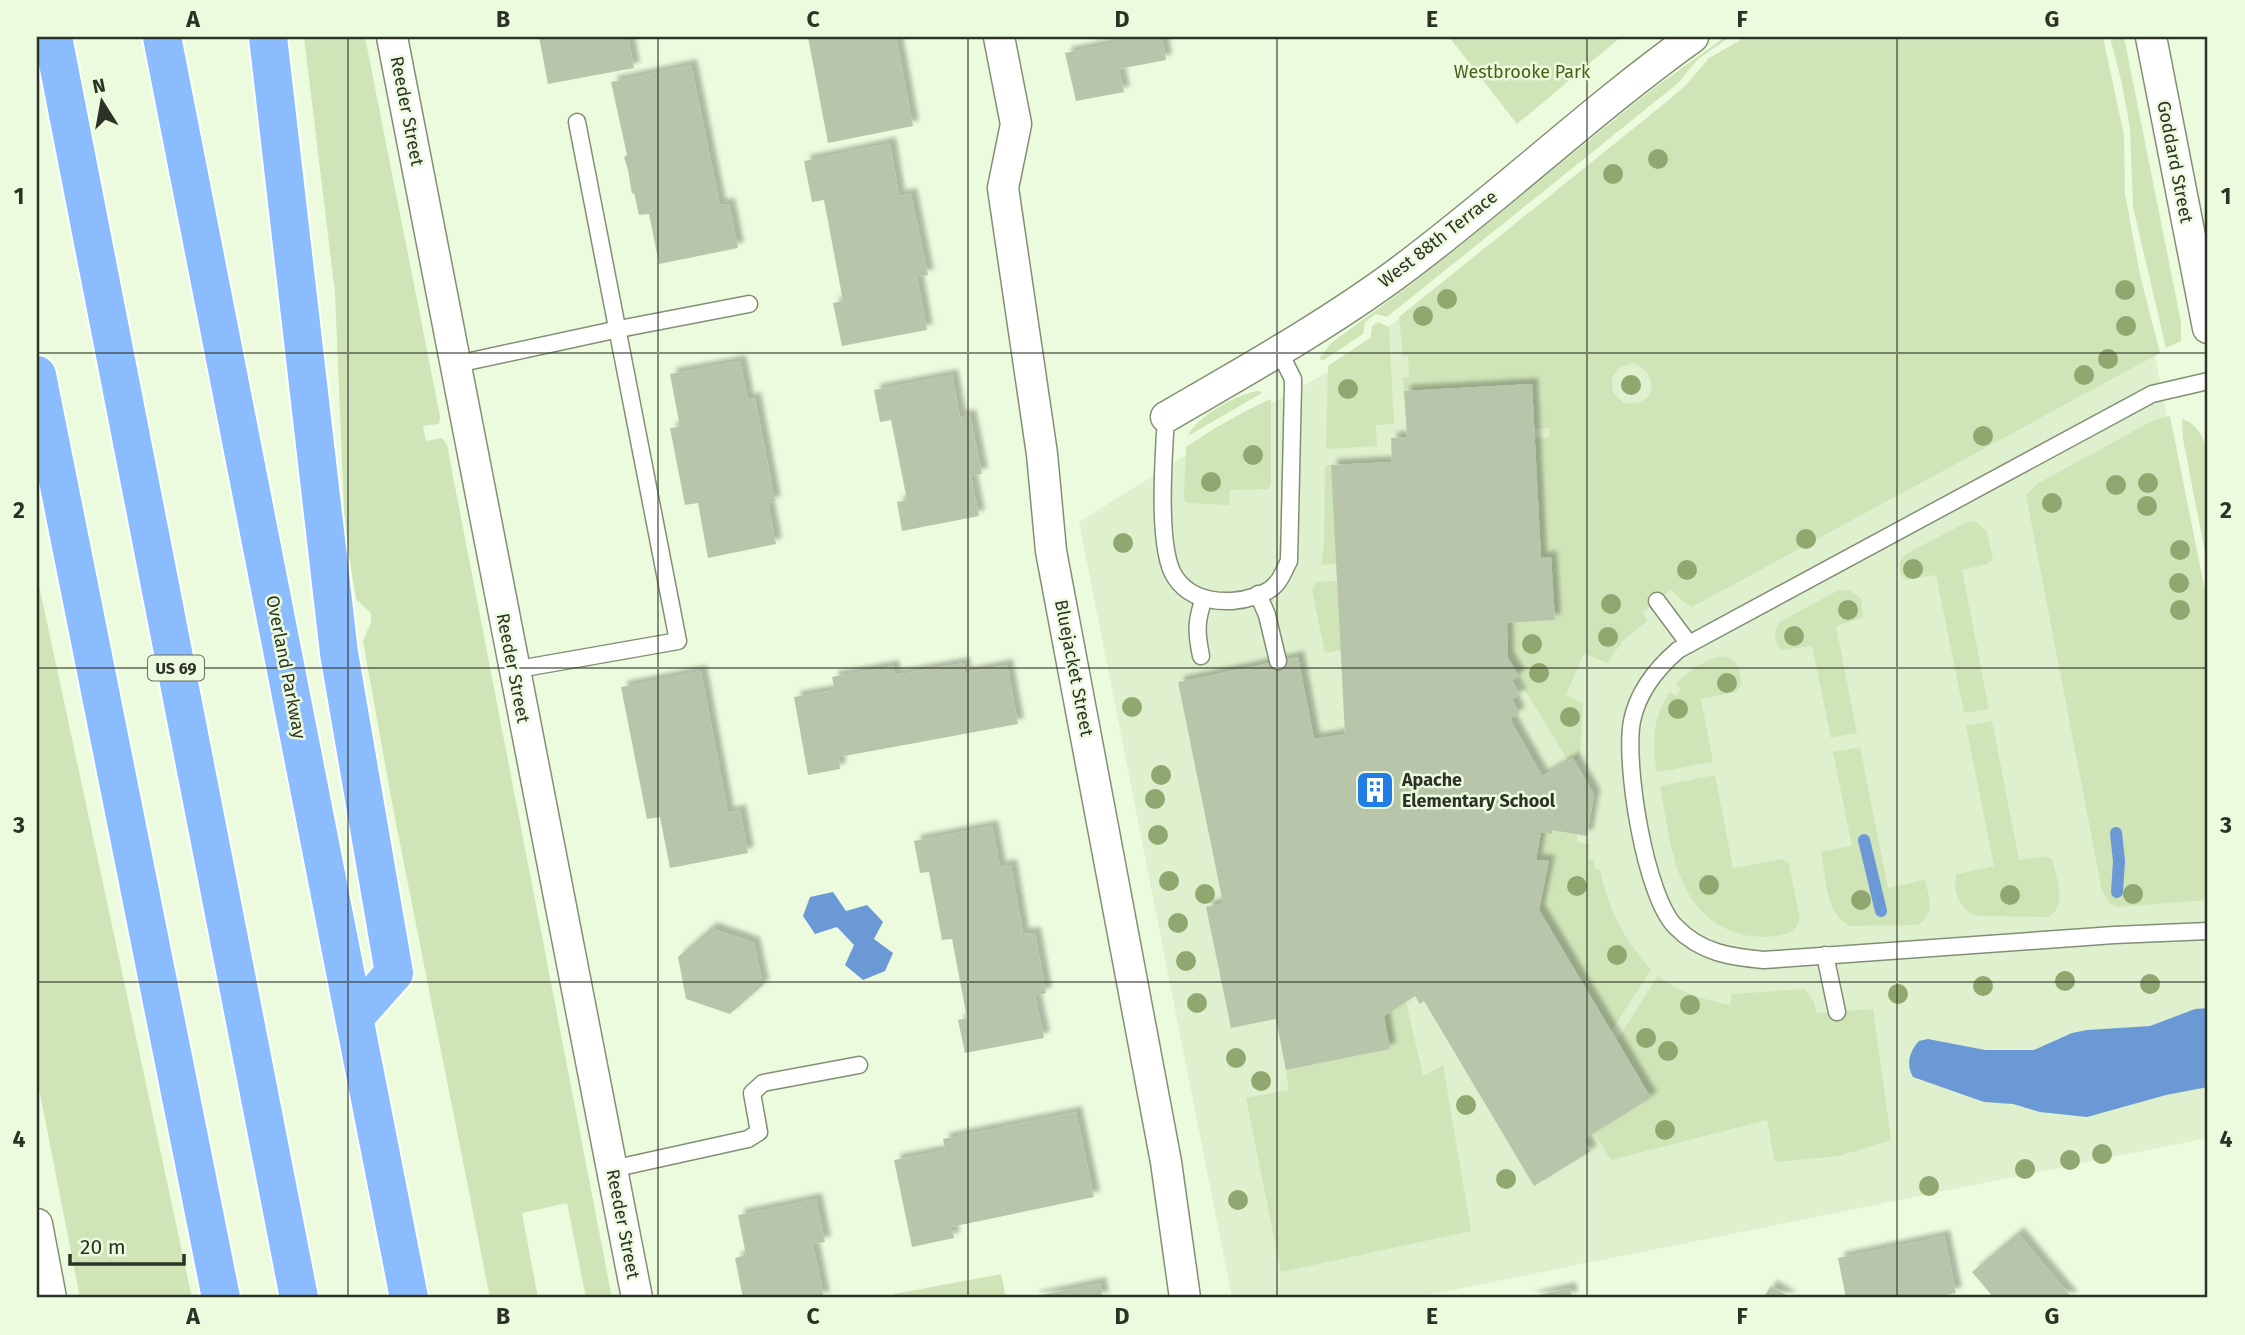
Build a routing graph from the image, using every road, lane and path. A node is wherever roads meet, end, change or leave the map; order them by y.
1 (53, 37) edge
2 (162, 37) edge
3 (268, 37) edge
4 (392, 37) edge
5 (999, 37) edge
6 (1693, 37) edge
7 (2151, 37) edge
8 (577, 122) dead end
9 (749, 304) dead end
10 (2208, 327) edge
11 (619, 329) junction
12 (1279, 351) junction
13 (457, 364) junction
14 (37, 375) edge
15 (2208, 381) edge
16 (1166, 417) joint
17 (1258, 594) junction
18 (1204, 598) junction
19 (1657, 601) dead end
20 (1689, 644) junction
21 (1201, 656) dead end
22 (1278, 661) dead end
23 (513, 670) junction
24 (2208, 931) edge
25 (1825, 955) junction
26 (1837, 1012) dead end
27 (355, 1017) junction
28 (859, 1065) dead end
29 (612, 1169) junction
30 (37, 1223) edge
31 (51, 1298) edge
32 (221, 1298) edge
33 (299, 1298) edge
34 (409, 1298) edge
35 (637, 1298) edge
36 (1185, 1298) edge

1 - 33 highway, US 69
2 - 27 highway, Overland Parkway
3 - 27 highway
4 - 13 street, Reeder Street
5 - 36 street, Bluejacket Street
6 - 12 street, West 88th Terrace
7 - 10 street, Goddard Street
8 - 11 lane
9 - 11 lane
11 - 13 lane
11 - 23 lane
12 - 16 street, West 88th Terrace
12 - 17 lane
13 - 23 street, Reeder Street
14 - 32 highway
15 - 20 lane
16 - 18 lane
17 - 18 lane
17 - 22 lane
18 - 21 lane
19 - 20 lane
20 - 25 lane
23 - 29 street, Reeder Street
24 - 25 lane
25 - 26 lane
27 - 34 highway, Overland Parkway
28 - 29 lane
29 - 35 street, Reeder Street
30 - 31 street

